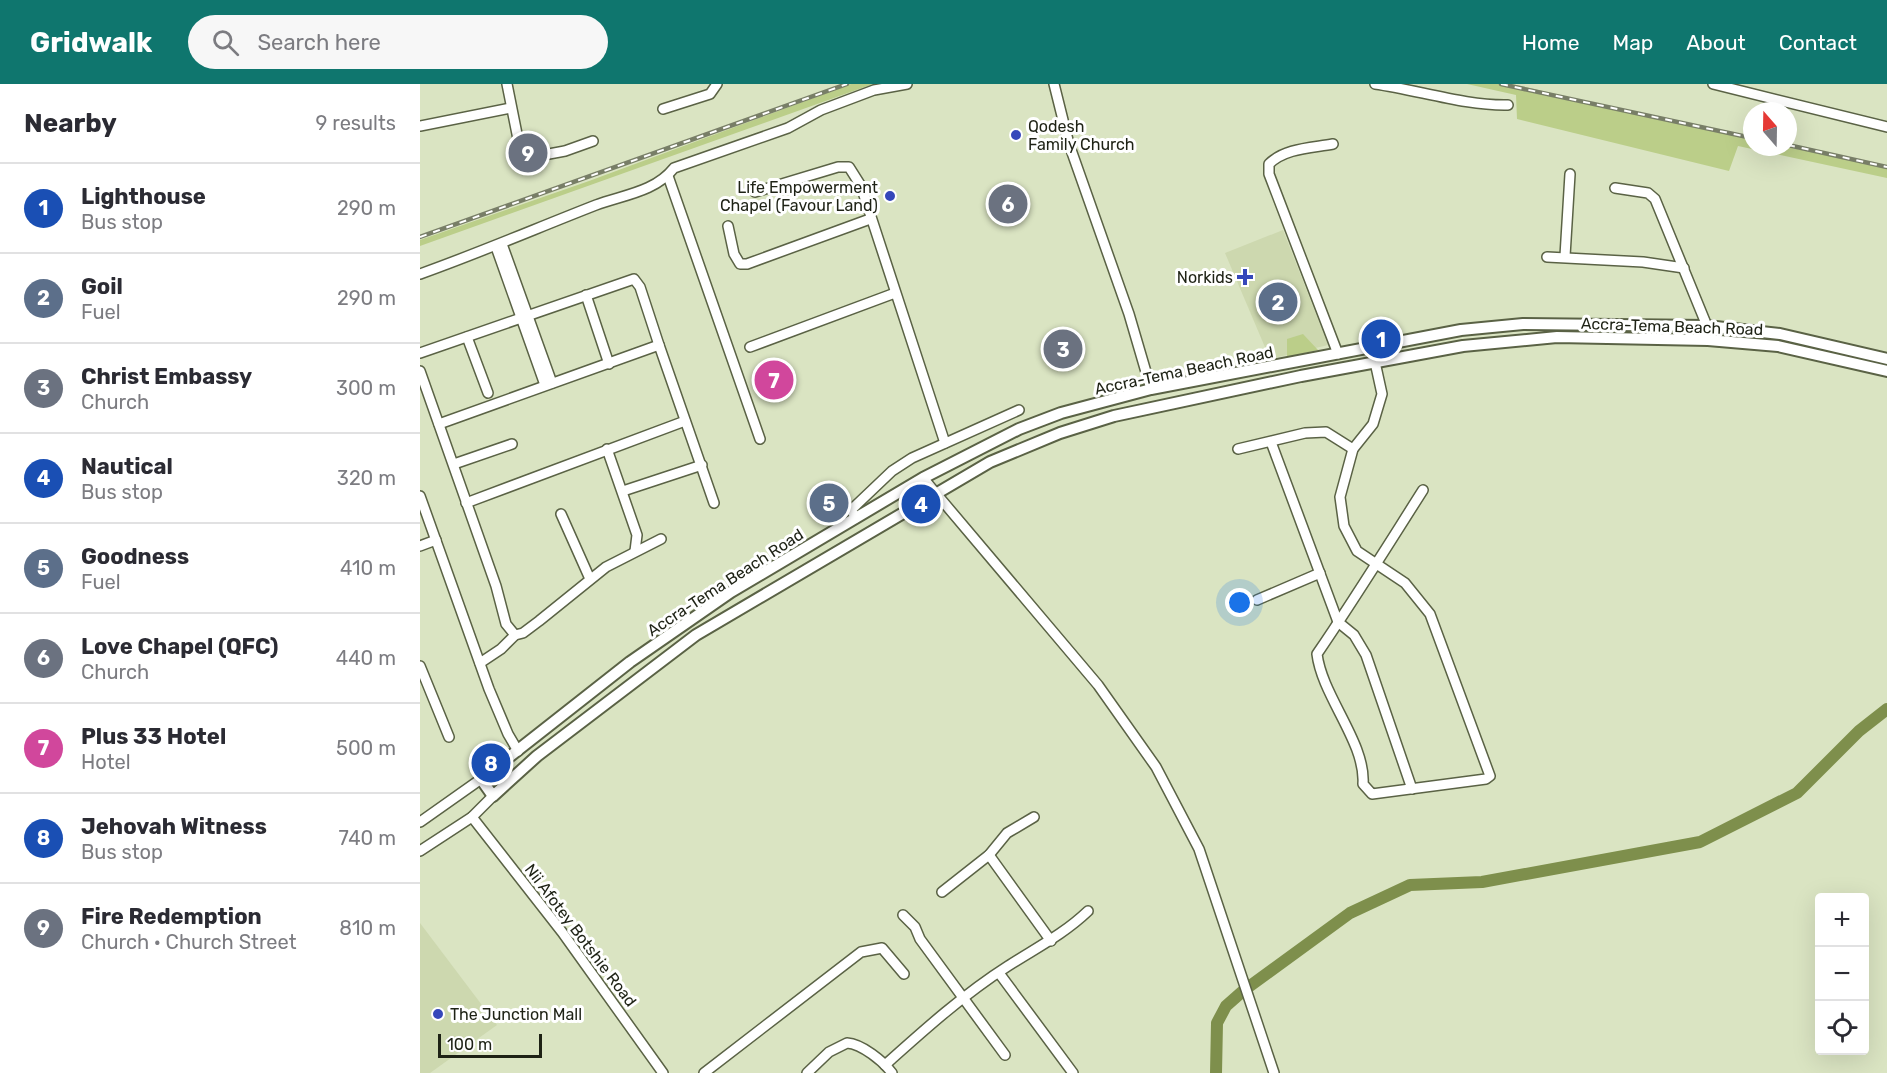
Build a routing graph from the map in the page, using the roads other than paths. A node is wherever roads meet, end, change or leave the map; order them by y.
1 (507, 84) edge
2 (717, 84) edge
3 (907, 84) edge
4 (1054, 84) edge
5 (1375, 84) edge
6 (1713, 84) edge
7 (1742, 87) edge
8 (1508, 105) dead end
9 (511, 108) junction
10 (663, 109) dead end
11 (420, 126) edge
12 (1887, 127) edge
13 (593, 141) dead end
14 (1333, 144) dead end
15 (1570, 174) dead end
16 (668, 176) junction
17 (1615, 188) dead end
18 (754, 192) dead end
19 (870, 219) junction
20 (728, 226) dead end
21 (499, 245) junction
22 (1565, 256) junction
23 (1546, 257) dead end
24 (1684, 268) junction
25 (420, 274) edge
26 (895, 293) junction
27 (586, 295) junction
28 (525, 316) junction
29 (1707, 326) junction
30 (467, 337) junction
31 (659, 345) junction
32 (750, 347) dead end
33 (420, 353) edge
34 (1338, 354) junction
35 (1887, 359) edge
36 (1376, 362) junction
37 (609, 364) junction
38 (420, 371) edge
39 (1887, 371) edge
40 (549, 384) junction
41 (1151, 389) junction
42 (488, 393) dead end
43 (1153, 406) junction
44 (1019, 410) dead end
45 (686, 421) junction
46 (439, 424) junction
47 (760, 439) dead end
48 (945, 442) junction
49 (1271, 442) junction
50 (512, 444) dead end
51 (607, 449) junction
52 (1238, 449) dead end
53 (1353, 449) junction
54 (454, 464) junction
55 (702, 465) junction
56 (923, 478) junction
57 (1423, 490) dead end
58 (623, 491) junction
59 (935, 492) junction
60 (420, 496) edge
61 (466, 503) junction
62 (714, 503) dead end
63 (561, 514) dead end
64 (856, 518) junction
65 (661, 539) dead end
66 (436, 540) junction
67 (420, 546) edge
68 (636, 551) junction
69 (1375, 565) junction
70 (1320, 573) junction
71 (590, 579) junction
72 (1257, 600) dead end
73 (1338, 622) junction
74 (515, 635) junction
75 (480, 663) junction
76 (420, 666) edge
77 (449, 737) dead end
78 (518, 751) junction
79 (481, 779) junction
80 (1412, 789) junction
81 (493, 796) junction
82 (472, 817) junction
83 (1034, 817) dead end
84 (420, 822) edge
85 (420, 851) edge
86 (989, 855) junction
87 (942, 892) dead end
88 (1088, 911) dead end
89 (903, 915) dead end
90 (1051, 941) junction
91 (999, 973) junction
92 (904, 974) dead end
93 (963, 999) junction
94 (1005, 1055) dead end
95 (885, 1065) junction
96 (1073, 1072) edge
97 (663, 1073) edge
98 (704, 1073) edge
99 (807, 1073) edge
100 (892, 1073) edge
101 (1274, 1073) edge

1 - 9 street
2 - 10 street
3 - 16 street
4 - 41 street
5 - 8 street
6 - 7 street
7 - 12 street
9 - 11 street
9 - 13 street
14 - 34 street
15 - 22 street
16 - 21 street
16 - 47 street
17 - 24 street
18 - 19 street
19 - 20 street
19 - 26 street
21 - 25 street
21 - 28 street
22 - 23 street
22 - 24 street
24 - 29 street
26 - 32 street
26 - 48 street
27 - 28 street
27 - 31 street
27 - 37 street
28 - 30 street
28 - 40 street
29 - 34 main road, Accra-Tema Beach Road
29 - 35 main road, Accra-Tema Beach Road
30 - 33 street
30 - 42 street
31 - 37 street
31 - 45 street
34 - 41 main road, Accra-Tema Beach Road
36 - 39 main road, Accra-Tema Beach Road
36 - 43 main road, Accra-Tema Beach Road
36 - 53 street
37 - 40 street
38 - 46 street
40 - 46 street
41 - 43 main road
41 - 56 main road, Accra-Tema Beach Road
43 - 59 main road, Accra-Tema Beach Road
44 - 48 street
45 - 51 street
45 - 55 street
46 - 54 street
48 - 64 street
49 - 52 street
49 - 53 street
49 - 70 street
50 - 54 street
51 - 58 street
51 - 61 street
53 - 69 street
54 - 61 street
55 - 58 street
55 - 62 street
56 - 59 street
56 - 64 main road, Accra-Tema Beach Road
57 - 69 street
58 - 68 street
59 - 81 main road, Accra-Tema Beach Road
59 - 101 street
60 - 66 street
61 - 74 street
63 - 71 street
64 - 78 main road, Accra-Tema Beach Road
65 - 68 street
66 - 67 street
66 - 75 street
68 - 71 street
69 - 73 street
69 - 80 street
70 - 72 street
70 - 73 street
71 - 74 street
73 - 80 street
73 - 80 street
74 - 75 street
75 - 78 street
76 - 77 street
78 - 79 main road, Accra-Tema Beach Road
79 - 81 main road
79 - 84 street
81 - 82 street
82 - 85 street
82 - 97 street, Nii Afotey Botshie Road
83 - 86 street
86 - 87 street
86 - 90 street
88 - 90 street
89 - 93 street
90 - 91 street
91 - 93 street
91 - 96 street
92 - 98 street
93 - 94 street
93 - 95 street
95 - 99 street
95 - 100 street

